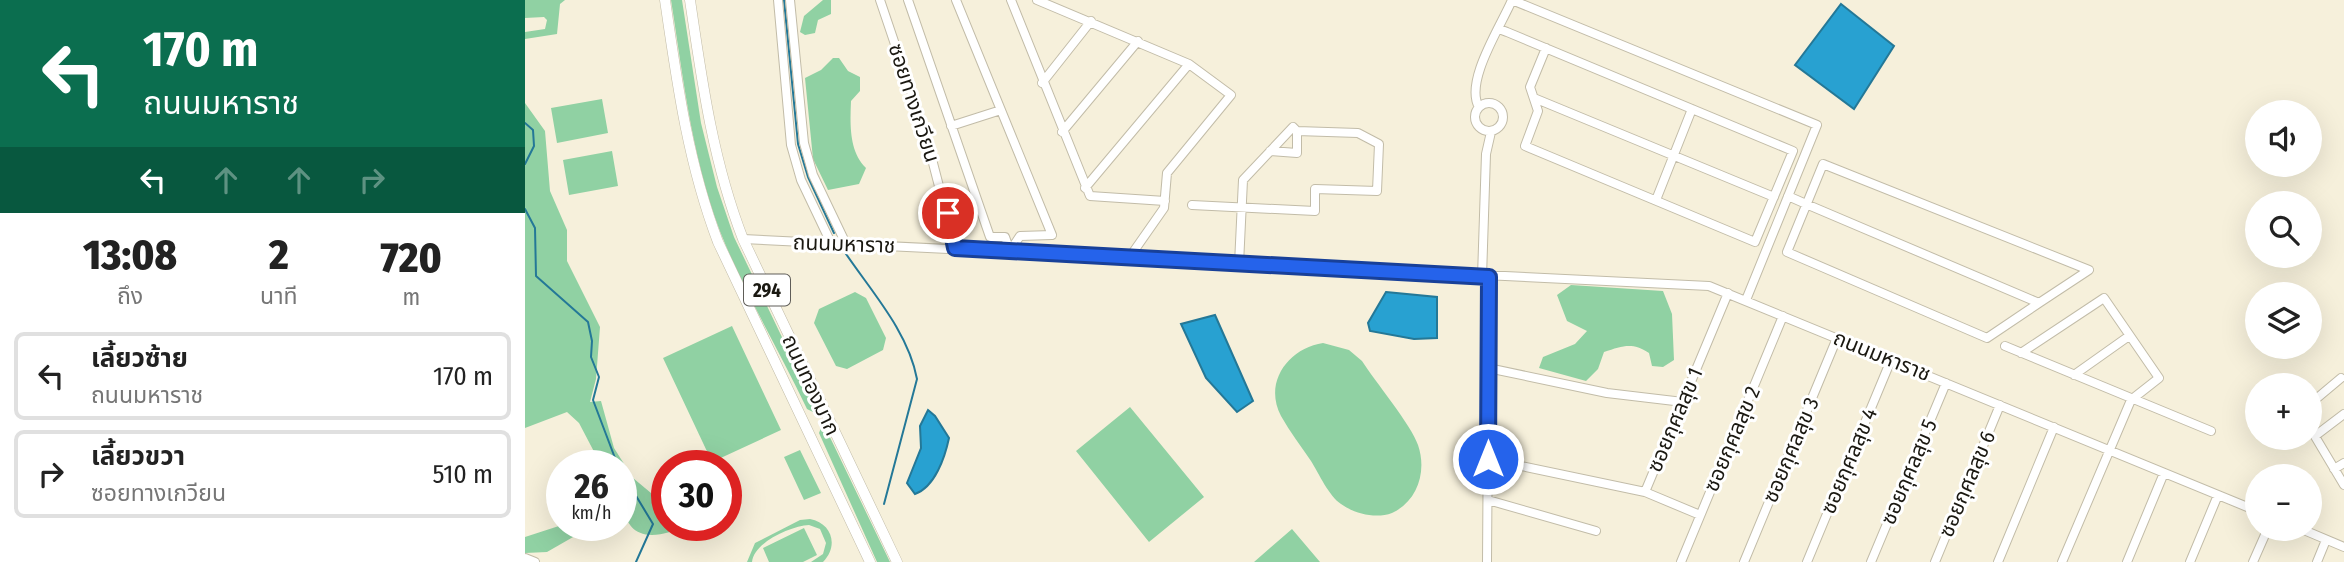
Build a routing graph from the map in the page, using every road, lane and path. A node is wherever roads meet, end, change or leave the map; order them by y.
1 (665, 0) edge
2 (690, 0) edge
3 (778, 0) edge
4 (790, 0) edge
5 (880, 0) edge
6 (908, 0) edge
7 (956, 0) edge
8 (1011, 0) edge
9 (1037, 0) edge
10 (1091, 22) junction
11 (1499, 29) junction
12 (1137, 41) junction
13 (1546, 48) junction
14 (1189, 64) junction
15 (1042, 83) junction
16 (1534, 98) junction
17 (1479, 107) junction
18 (1692, 109) junction
19 (1001, 110) junction
20 (951, 126) junction
21 (1297, 131) junction
22 (1062, 132) junction
23 (1490, 132) junction
24 (1270, 152) junction
25 (1674, 155) junction
26 (1085, 188) junction
27 (1788, 196) junction
28 (1774, 197) junction
29 (1656, 200) junction
30 (1165, 201) junction
31 (1807, 204) junction
32 (1192, 205) dead end
33 (1242, 207) junction
34 (743, 239) junction
35 (831, 243) junction
36 (845, 244) junction
37 (955, 248) junction
38 (1010, 251) junction
39 (1129, 258) junction
40 (1239, 264) junction
41 (1486, 277) junction
42 (1728, 293) junction
43 (1746, 300) junction
44 (2039, 303) junction
45 (1783, 316) junction
46 (2129, 336) junction
47 (1837, 338) junction
48 (2004, 346) dead end
49 (2021, 353) junction
50 (1891, 360) junction
51 (1488, 368) junction
52 (2074, 375) junction
53 (2341, 378) dead end
54 (1946, 383) junction
55 (2322, 394) edge
56 (2131, 400) junction
57 (1683, 402) junction
58 (2000, 405) junction
59 (2344, 414) edge
60 (827, 418) junction
61 (2322, 426) edge
62 (808, 427) junction
63 (2054, 427) junction
64 (2211, 431) dead end
65 (2322, 449) edge
66 (2109, 450) junction
67 (1488, 459) junction
68 (2344, 463) edge
69 (2334, 469) junction
70 (2164, 473) junction
71 (2344, 485) edge
72 (1645, 492) junction
73 (2218, 495) junction
74 (1487, 500) junction
75 (2245, 506) edge
76 (1700, 515) junction
77 (1596, 531) dead end
78 (2322, 538) edge
79 (2326, 540) junction
80 (2262, 541) edge
81 (2344, 547) edge
82 (525, 558) edge
83 (535, 562) edge
84 (870, 562) edge
85 (897, 562) edge
86 (1486, 562) edge
87 (1681, 562) edge
88 (1744, 562) edge
89 (1807, 562) edge
90 (1871, 562) edge
91 (1935, 562) edge
92 (1998, 562) edge
93 (2062, 562) edge
94 (2127, 562) edge
95 (2190, 562) edge
96 (2253, 562) edge
97 (2316, 562) edge

1 - 62 main road, ถนนทองมาก / 294
2 - 34 main road, ถนนทองมาก / 294
3 - 35 street
4 - 36 street
5 - 37 street, ซอยทางเกวียน
6 - 20 street
7 - 19 street
8 - 15 street
9 - 10 street
10 - 12 street
10 - 15 street
11 - 13 street
11 - 17 street
11 - 27 street
12 - 14 street
12 - 22 street
13 - 16 street
13 - 18 street
14 - 26 street
14 - 30 street
15 - 22 street
16 - 25 street
16 - 29 street
17 - 23 street
17 - 23 street
18 - 25 street
18 - 28 street
19 - 20 street
19 - 38 street
20 - 38 street
21 - 24 street
21 - 24 street
21 - 33 street
22 - 26 street
23 - 41 street
24 - 33 street
25 - 28 street
25 - 29 street
26 - 30 street
27 - 31 street
27 - 43 street
28 - 29 street
30 - 39 street
31 - 44 street
31 - 44 street
31 - 44 street
32 - 33 street
33 - 40 street
34 - 35 street, ถนนมหาราช
34 - 60 main road, ถนนทองมาก / 294
35 - 36 street, ถนนมหาราช
36 - 37 street, ถนนมหาราช
37 - 38 street, ถนนมหาราช
38 - 39 street, ถนนมหาราช
39 - 40 street, ถนนมหาราช
40 - 41 street, ถนนมหาราช
41 - 42 street, ถนนมหาราช
41 - 51 street
42 - 43 street, ถนนมหาราช
42 - 57 street, ซอยกุศลสุข 1
43 - 45 street, ถนนมหาราช
45 - 47 street, ถนนมหาราช
45 - 76 street, ซอยกุศลสุข 2
46 - 49 street
46 - 52 street
46 - 56 street
47 - 50 street, ถนนมหาราช
47 - 88 street, ซอยกุศลสุข 3
48 - 49 street
49 - 52 street
50 - 54 street, ถนนมหาราช
50 - 89 street, ซอยกุศลสุข 4
51 - 57 street
51 - 67 street
52 - 56 street
53 - 55 street
54 - 58 street, ถนนมหาราช
54 - 90 street, ซอยกุศลสุข 5
56 - 64 street
56 - 66 street
57 - 72 street, ซอยกุศลสุข 1
58 - 63 street, ถนนมหาราช
58 - 91 street, ซอยกุศลสุข 6
59 - 61 street
60 - 62 main road
60 - 85 main road, ถนนทองมาก / 294
62 - 84 main road, ถนนทองมาก / 294
63 - 66 street, ถนนมหาราช
63 - 92 street
65 - 69 street
66 - 70 street, ถนนมหาราช
66 - 93 street
67 - 72 street
67 - 74 street
68 - 69 street
69 - 71 street
70 - 73 street, ถนนมหาราช
70 - 94 street
72 - 76 street, ซอยกุศลสุข 1
73 - 75 street, ถนนมหาราช
73 - 95 street
74 - 77 street
74 - 86 street
76 - 87 street, ซอยกุศลสุข 2
78 - 79 street
79 - 81 street
79 - 97 street
80 - 96 street
82 - 83 street

